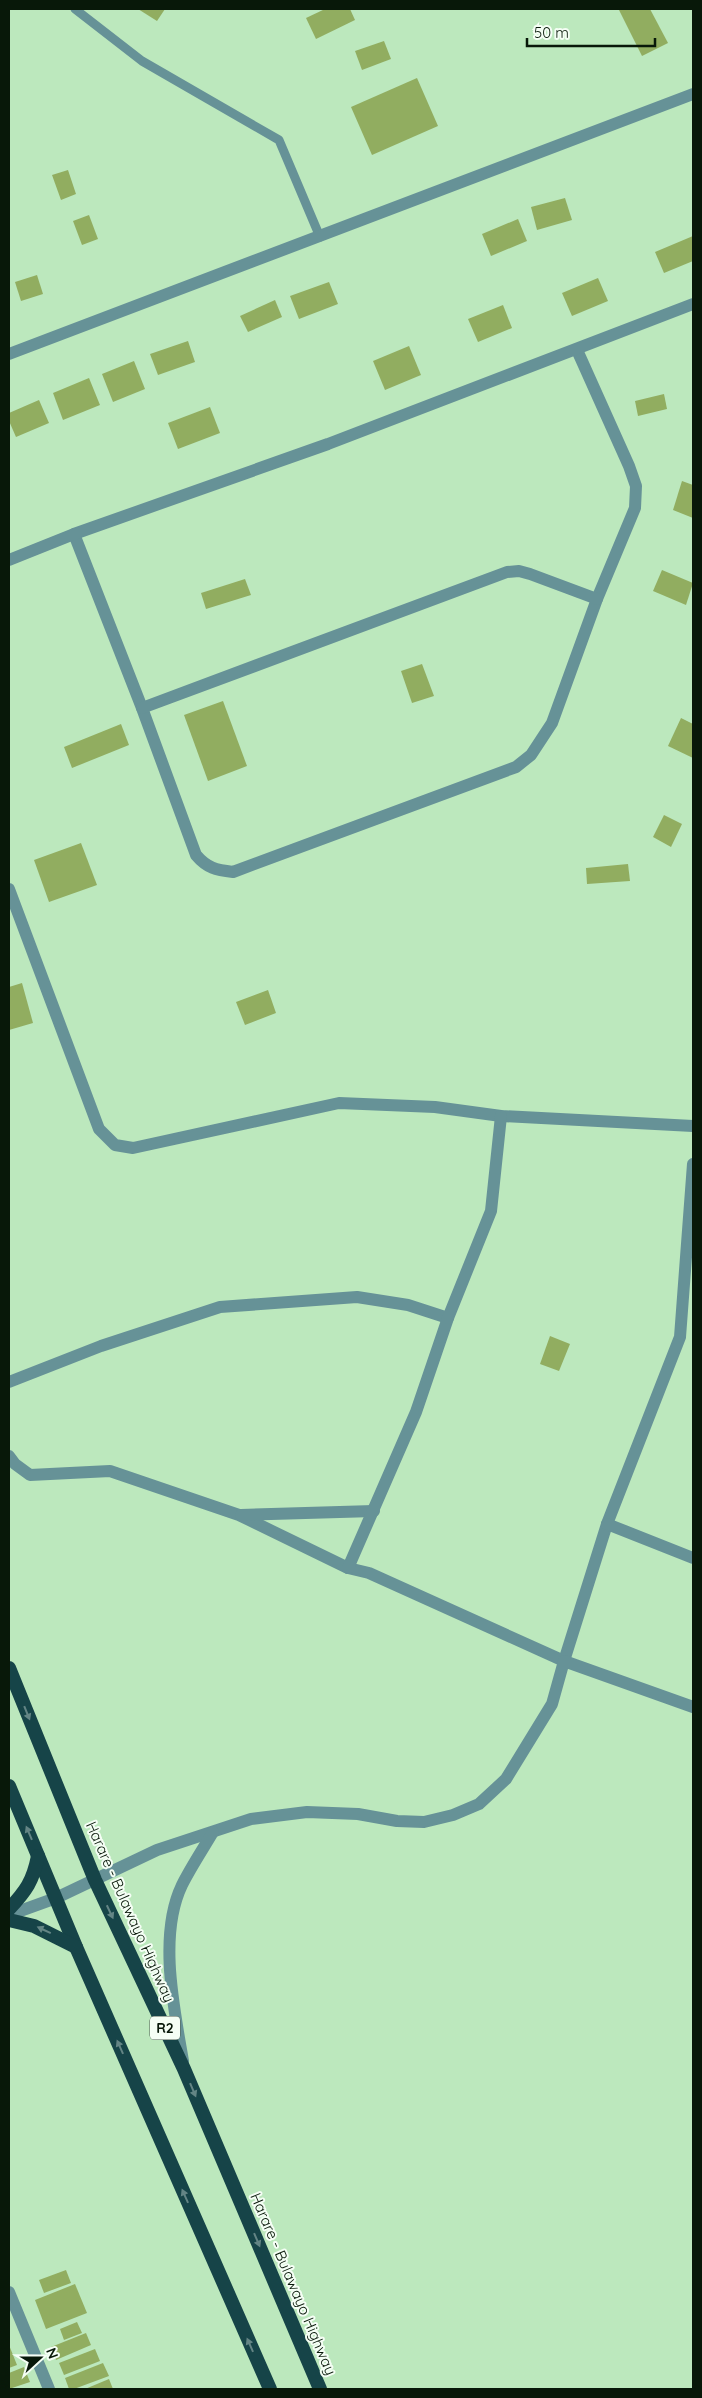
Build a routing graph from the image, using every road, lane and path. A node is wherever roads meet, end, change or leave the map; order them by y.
1 (74, 9) edge
2 (693, 94) edge
3 (320, 237) junction
4 (693, 304) edge
5 (577, 350) junction
6 (9, 354) edge
7 (74, 534) junction
8 (9, 560) edge
9 (597, 599) junction
10 (142, 708) junction
11 (9, 890) edge
12 (501, 1116) junction
13 (693, 1126) edge
14 (693, 1164) edge
15 (448, 1318) junction
16 (9, 1382) edge
17 (9, 1456) edge
18 (374, 1511) junction
19 (239, 1515) junction
20 (608, 1524) junction
21 (693, 1558) edge
22 (348, 1568) junction
23 (564, 1661) junction
24 (9, 1668) edge
25 (693, 1707) edge
26 (9, 1786) edge
27 (213, 1832) junction
28 (38, 1856) junction
29 (95, 1880) junction
30 (56, 1898) junction
31 (9, 1909) edge
32 (9, 1915) edge
33 (9, 1920) edge
34 (76, 1947) junction
35 (184, 2069) junction
36 (9, 2292) edge
37 (49, 2389) edge
38 (270, 2389) edge
39 (320, 2389) edge

1 - 3 lane
2 - 3 street
3 - 6 street
4 - 5 street
5 - 7 street
5 - 9 street
7 - 8 street
7 - 10 street
9 - 10 street
9 - 10 street
11 - 12 street
12 - 13 street
12 - 15 street
14 - 20 street
15 - 16 street
15 - 18 street
17 - 19 street
18 - 19 street
18 - 22 street
19 - 22 street
20 - 21 street
20 - 23 street
22 - 23 street
23 - 25 street
23 - 27 street
24 -> 29 highway, Harare - Bulawayo Highway / R2
28 -> 26 highway
27 - 29 street
27 - 35 street
28 - 30 highway
28 - 31 highway
29 - 30 street
29 -> 35 highway, Harare - Bulawayo Highway / R2
30 - 32 street
30 - 34 highway
34 -> 33 highway
38 -> 34 highway
35 -> 39 highway, Harare - Bulawayo Highway / R2
36 - 37 street

